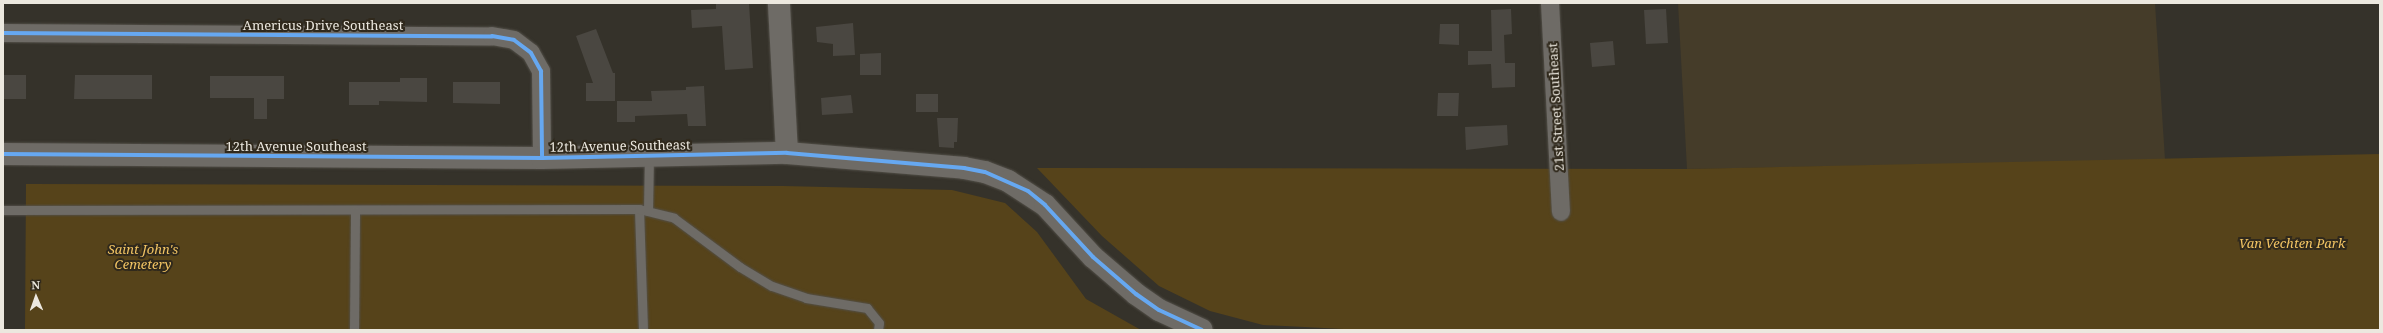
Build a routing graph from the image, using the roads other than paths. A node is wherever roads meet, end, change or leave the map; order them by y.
1 (779, 3) edge
2 (1550, 3) edge
3 (3, 32) edge
4 (786, 153) junction
5 (3, 154) edge
6 (649, 156) junction
7 (542, 158) junction
8 (3, 210) edge
9 (644, 210) junction
10 (355, 211) junction
11 (1561, 212) dead end
12 (1192, 327) edge
13 (354, 330) edge
14 (643, 330) edge
15 (878, 330) edge

1 - 4 main road
2 - 11 street, 21st Street Southeast
3 - 7 street, Americus Drive Southeast
4 - 6 main road, 12th Avenue Southeast
4 - 12 main road, 12th Avenue Southeast
5 - 7 main road, 12th Avenue Southeast
6 - 7 main road, 12th Avenue Southeast
6 - 9 lane
8 - 10 lane
9 - 10 lane
9 - 14 lane
9 - 15 lane
10 - 13 lane

